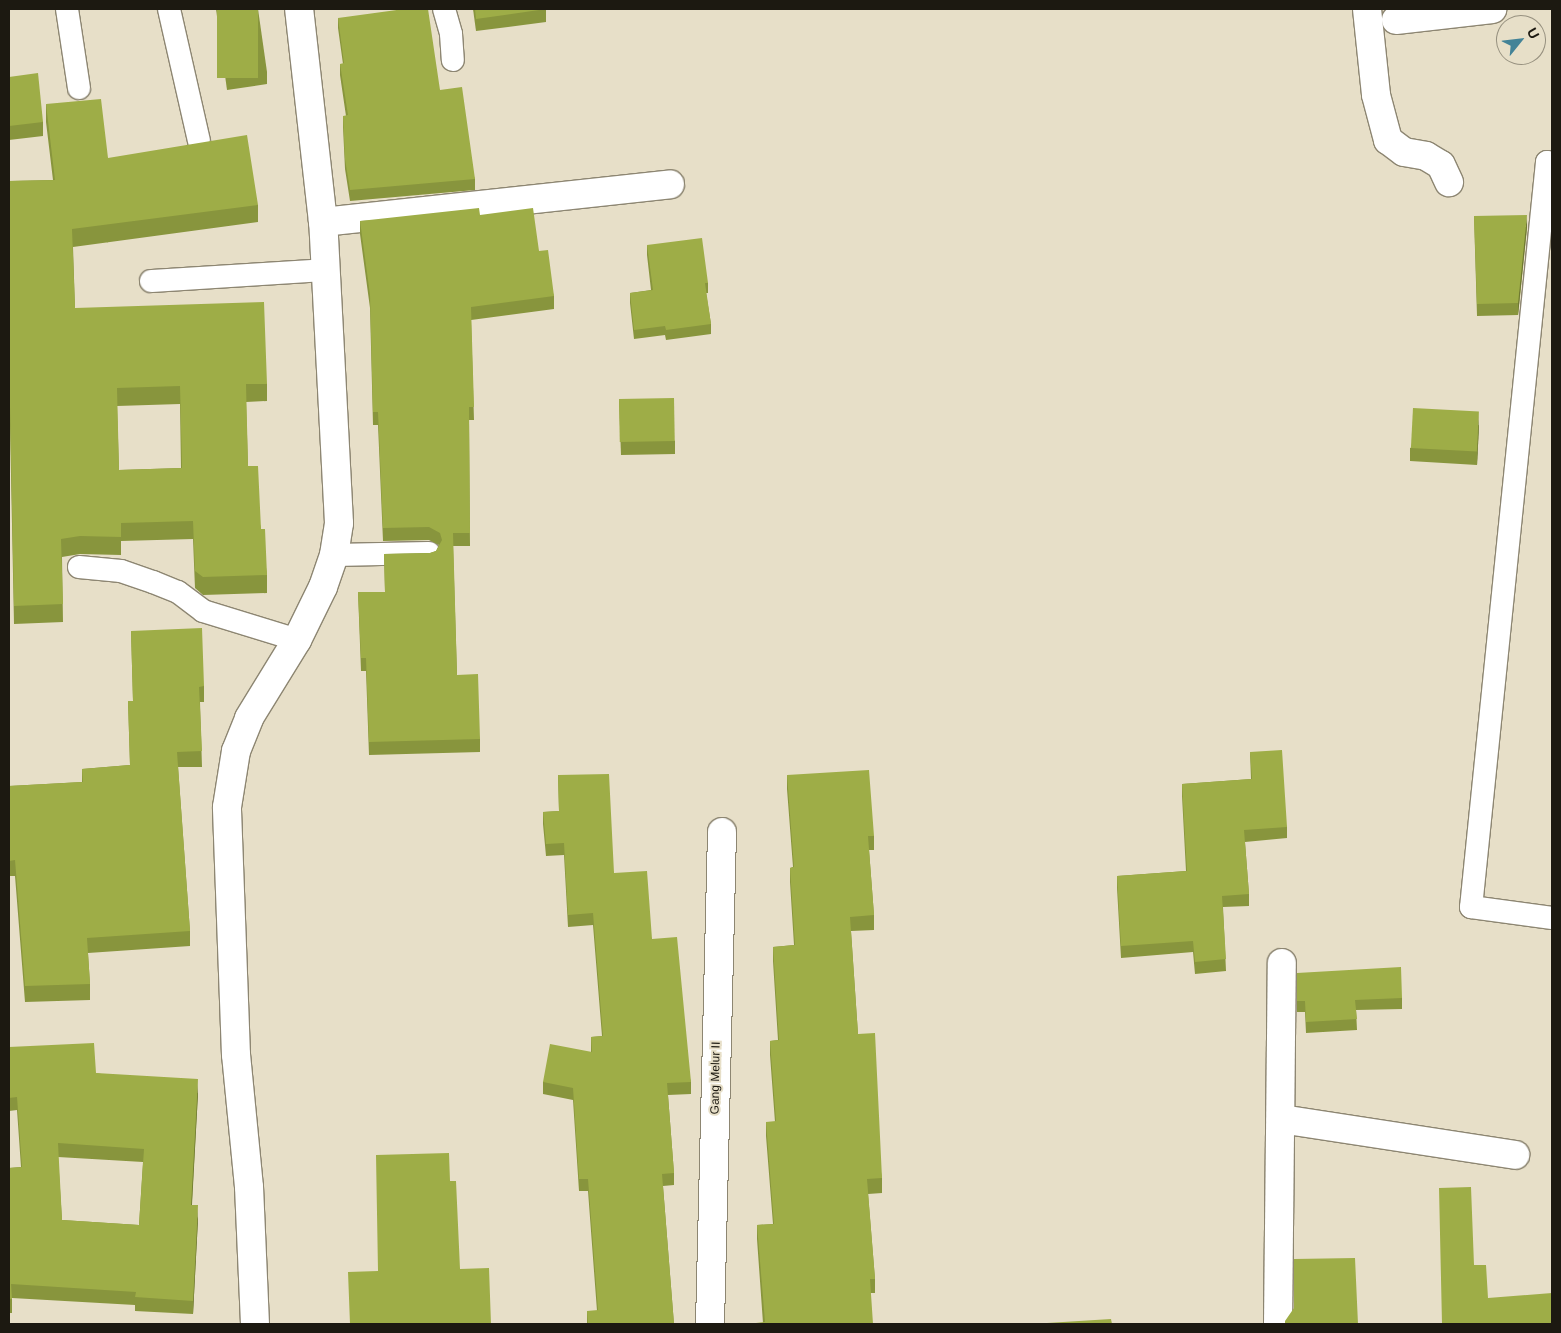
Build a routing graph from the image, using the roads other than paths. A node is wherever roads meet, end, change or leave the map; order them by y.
1 (67, 9) edge
2 (169, 9) edge
3 (299, 9) edge
4 (444, 9) edge
5 (1366, 9) edge
6 (1492, 9) edge
7 (1396, 20) dead end
8 (453, 60) dead end
9 (79, 88) dead end
10 (199, 142) edge
11 (1552, 163) edge
12 (1449, 182) dead end
13 (670, 184) dead end
14 (323, 222) junction
15 (325, 270) junction
16 (151, 281) dead end
17 (429, 553) edge
18 (334, 555) junction
19 (79, 567) dead end
20 (297, 640) junction
21 (722, 832) dead end
22 (1552, 918) edge
23 (1282, 963) dead end
24 (1281, 1118) junction
25 (1515, 1154) dead end
26 (255, 1324) edge
27 (710, 1324) edge
28 (1278, 1324) edge

1 - 9 lane
2 - 10 lane
3 - 14 street
4 - 8 lane
5 - 12 street
6 - 7 street
11 - 22 lane
13 - 14 street
14 - 15 street
15 - 16 lane
15 - 18 street
17 - 18 lane
18 - 20 street
19 - 20 lane
20 - 26 street
21 - 27 street, Gang Melur II
23 - 24 street
24 - 25 street
24 - 28 street

